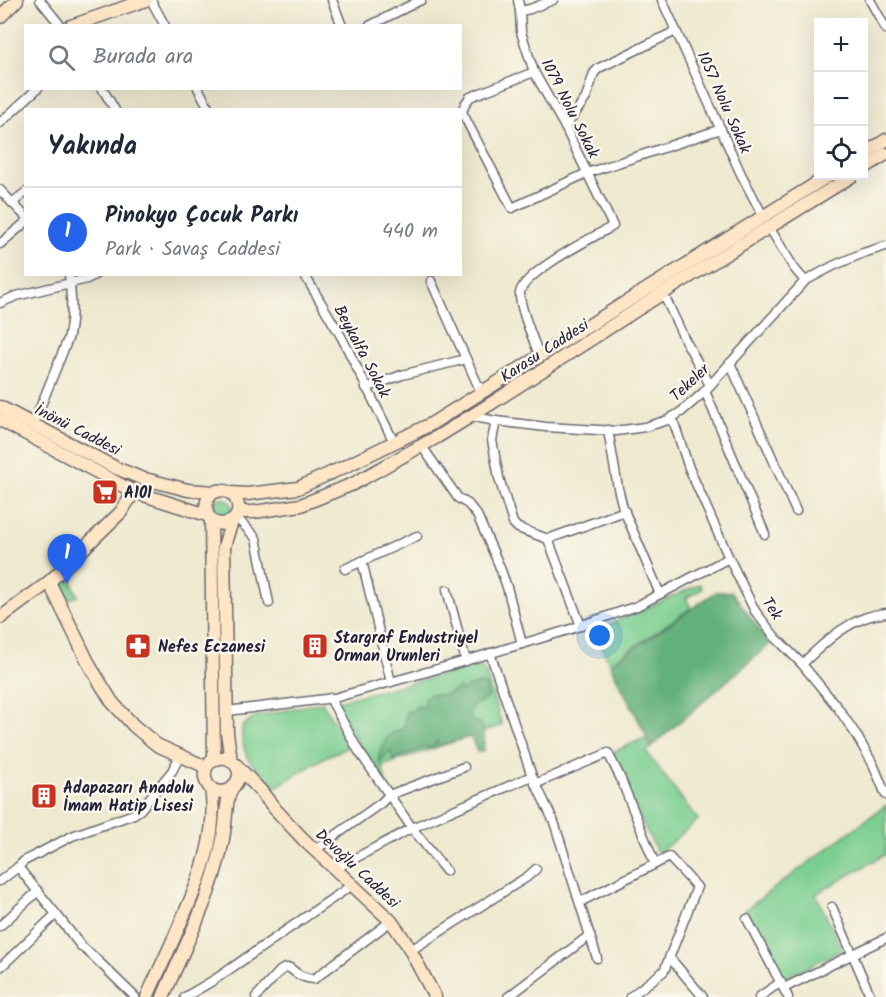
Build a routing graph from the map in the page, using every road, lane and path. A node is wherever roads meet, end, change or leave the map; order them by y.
1 (16, 0) edge
2 (40, 0) edge
3 (332, 0) edge
4 (421, 0) edge
5 (518, 0) edge
6 (553, 0) edge
7 (662, 0) edge
8 (144, 1) edge
9 (874, 1) edge
10 (520, 11) junction
11 (0, 17) edge
12 (59, 24) edge
13 (77, 24) edge
14 (163, 24) edge
15 (341, 24) edge
16 (373, 24) edge
17 (886, 29) edge
18 (676, 31) junction
19 (534, 72) junction
20 (36, 90) edge
21 (103, 90) edge
22 (199, 90) edge
23 (114, 108) edge
24 (209, 108) edge
25 (0, 123) edge
26 (566, 127) junction
27 (721, 129) junction
28 (886, 140) edge
29 (868, 151) edge
30 (886, 154) edge
31 (868, 165) edge
32 (587, 173) junction
33 (822, 180) edge
34 (844, 180) edge
35 (0, 190) edge
36 (24, 194) edge
37 (12, 203) junction
38 (24, 215) edge
39 (766, 221) junction
40 (24, 224) edge
41 (0, 244) edge
42 (886, 246) edge
43 (92, 276) edge
44 (305, 276) edge
45 (69, 279) edge
46 (431, 281) dead end
47 (805, 281) junction
48 (663, 292) junction
49 (0, 303) edge
50 (539, 355) junction
51 (466, 359) junction
52 (730, 363) junction
53 (366, 388) junction
54 (707, 388) junction
55 (482, 392) junction
56 (0, 407) edge
57 (469, 417) junction
58 (672, 417) junction
59 (0, 420) edge
60 (496, 421) junction
61 (33, 425) junction
62 (608, 430) junction
63 (393, 442) junction
64 (421, 445) junction
65 (134, 492) junction
66 (215, 492) junction
67 (230, 493) junction
68 (796, 510) dead end
69 (625, 511) junction
70 (209, 517) junction
71 (235, 517) junction
72 (765, 534) dead end
73 (417, 536) dead end
74 (548, 539) junction
75 (729, 558) junction
76 (362, 561) junction
77 (345, 569) dead end
78 (49, 582) junction
79 (447, 590) dead end
80 (660, 594) junction
81 (269, 603) dead end
82 (886, 613) edge
83 (0, 618) edge
84 (581, 626) junction
85 (522, 644) junction
86 (490, 653) junction
87 (466, 661) junction
88 (802, 664) junction
89 (391, 682) junction
90 (330, 698) junction
91 (227, 711) junction
92 (180, 756) junction
93 (233, 762) junction
94 (210, 763) junction
95 (464, 767) dead end
96 (534, 780) junction
97 (234, 787) junction
98 (211, 788) junction
99 (389, 795) junction
100 (886, 795) edge
101 (268, 800) junction
102 (412, 828) junction
103 (315, 850) junction
104 (655, 864) junction
105 (18, 867) junction
106 (335, 869) junction
107 (536, 869) dead end
108 (446, 871) dead end
109 (0, 881) edge
110 (352, 885) junction
111 (38, 891) junction
112 (579, 902) junction
113 (832, 907) dead end
114 (56, 914) junction
115 (747, 920) dead end
116 (391, 921) junction
117 (0, 926) edge
118 (590, 935) junction
119 (886, 938) edge
120 (411, 950) junction
121 (853, 954) junction
122 (597, 958) dead end
123 (670, 958) junction
124 (0, 967) edge
125 (782, 985) junction
126 (135, 997) edge
127 (147, 997) edge
128 (162, 997) edge
129 (185, 997) edge
130 (256, 997) edge
131 (435, 997) edge
132 (507, 997) edge
133 (630, 997) edge
134 (704, 997) edge
135 (759, 997) edge
136 (788, 997) edge
137 (871, 997) edge

1 - 11 main road
2 - 12 street
3 - 15 street
4 - 16 street
5 - 10 street, 1079 Nolu Sokak
6 - 10 street
7 - 18 street, 1057 Nolu Sokak
8 - 13 main road
8 - 14 street
9 - 17 street
10 - 19 street, 1079 Nolu Sokak
18 - 26 street
18 - 27 street, 1057 Nolu Sokak
19 - 26 street, 1079 Nolu Sokak
19 - 32 street
20 - 25 street
21 - 23 street
22 - 24 street
26 - 32 street, 1079 Nolu Sokak
27 - 32 street
27 - 39 street, 1057 Nolu Sokak
28 - 29 main road
30 - 31 main road
32 - 50 street, 1079 Nolu Sokak
33 - 39 main road, Karasu Caddesi
34 - 39 main road, Karasu Caddesi
35 - 37 street
36 - 37 street
37 - 38 street
39 - 47 street, 1057 Nolu Sokak
39 - 48 main road, Karasu Caddesi
39 - 50 main road, Karasu Caddesi
40 - 41 street
42 - 47 street, Tekeler
43 - 45 street
44 - 53 street, Beykalfa Sokak
45 - 49 street
45 - 61 street
46 - 51 street
47 - 52 street, Tekeler
48 - 54 street
48 - 57 main road, Karasu Caddesi
50 - 55 main road, Karasu Caddesi
51 - 53 street
51 - 55 street
52 - 54 street, Tekeler
52 - 68 street
53 - 63 street, Beykalfa Sokak
54 - 58 street, Tekeler
54 - 72 street
55 - 63 main road, Karasu Caddesi
56 - 61 main road, İnönü Caddesi
57 - 60 street, Tekeler
57 - 64 main road, Karasu Caddesi
58 - 62 street, Tekeler
58 - 75 street, Tek
59 - 65 main road, İnönü Caddesi
60 - 62 street, Tekeler
60 - 74 street
61 - 66 main road, İnönü Caddesi
62 - 69 street
63 - 67 main road, Karasu Caddesi
64 - 71 main road, Karasu Caddesi
64 - 85 street
65 - 70 main road
65 - 78 main road
66 - 67 main road
66 - 70 main road
67 - 71 main road
69 - 74 street
69 - 80 street
70 - 71 main road
70 - 94 main road
71 - 81 street
71 - 91 main road
73 - 76 street
74 - 84 street
75 - 80 street
75 - 88 street, Tek
76 - 77 street
76 - 89 street
78 - 83 main road
78 - 92 main road
79 - 87 street
80 - 84 street
82 - 88 street
84 - 85 street
85 - 86 street
86 - 87 street
86 - 96 street
87 - 89 street
88 - 100 street, Tek
89 - 90 street
90 - 91 street
90 - 99 street
91 - 93 main road
92 - 94 main road
92 - 105 street
93 - 94 main road
93 - 97 main road
93 - 101 main road, Devoğlu Caddesi
94 - 98 main road
95 - 99 street
96 - 102 street
96 - 104 street
96 - 112 street
97 - 98 main road
97 - 101 main road
97 - 128 main road
98 - 127 main road
99 - 102 street
99 - 103 street
101 - 103 main road, Devoğlu Caddesi
102 - 106 street
102 - 108 street
103 - 106 main road, Devoğlu Caddesi
104 - 112 street
104 - 123 street
105 - 109 street
105 - 111 street
106 - 110 main road, Devoğlu Caddesi
107 - 120 street
110 - 116 main road, Devoğlu Caddesi
110 - 129 street
111 - 114 street
111 - 117 street
112 - 118 street
113 - 121 street
114 - 124 street
114 - 126 street
115 - 125 street
116 - 120 main road, Devoğlu Caddesi
116 - 130 street
118 - 122 street
118 - 132 street
119 - 121 street
120 - 131 main road, Devoğlu Caddesi
121 - 125 street
121 - 137 street
123 - 133 street
123 - 134 street
125 - 135 street
125 - 136 street

